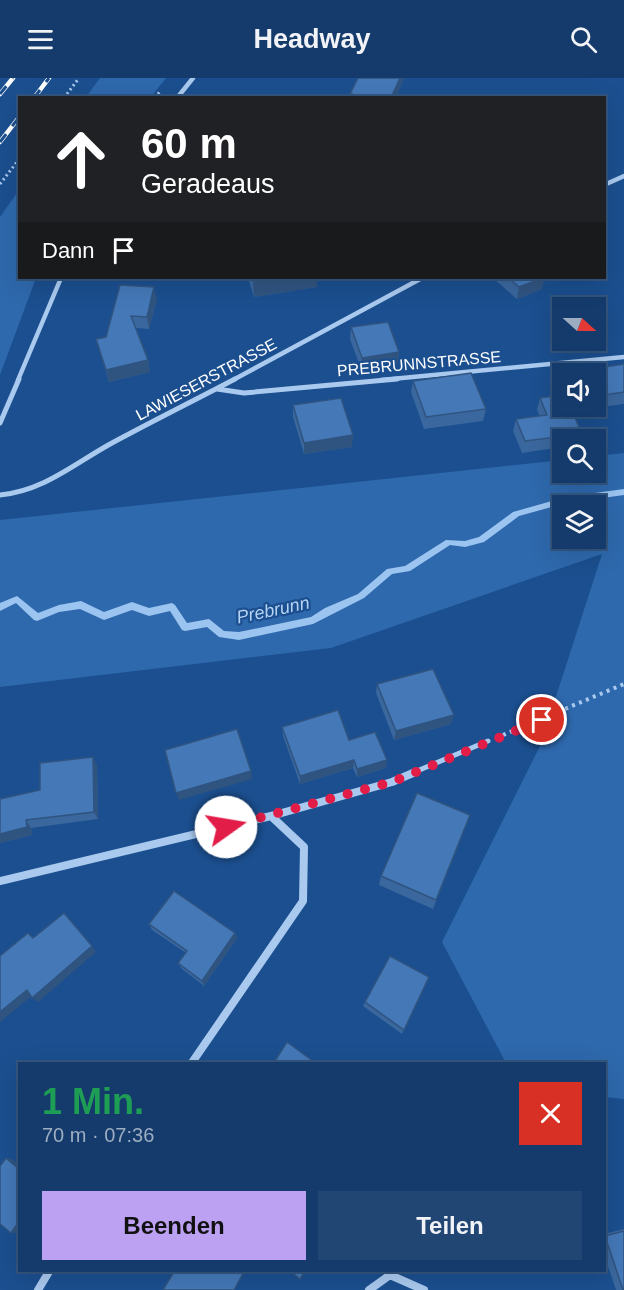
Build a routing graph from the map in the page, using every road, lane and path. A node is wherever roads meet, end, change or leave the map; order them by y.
1 (79, 78) edge
2 (193, 78) edge
3 (66, 96) edge
4 (179, 96) edge
5 (18, 161) edge
6 (624, 176) edge
7 (0, 184) edge
8 (606, 184) edge
9 (61, 279) edge
10 (420, 279) edge
11 (624, 357) edge
12 (216, 389) junction
13 (0, 423) edge
14 (0, 495) edge
15 (624, 684) edge
16 (488, 741) joint
17 (271, 816) junction
18 (0, 881) edge
19 (192, 1062) edge
20 (49, 1272) edge
21 (38, 1290) edge
22 (369, 1290) edge
23 (424, 1290) edge

1 - 3 path
2 - 4 street
5 - 7 path
6 - 8 street
9 - 13 street
10 - 12 street, LAWIESERSTRASSE
11 - 12 street, PREBRUNNSTRASSE
12 - 14 street, LAWIESERSTRASSE
15 - 16 path
16 - 17 street
17 - 18 street
17 - 19 street
20 - 21 street
22 - 23 street

